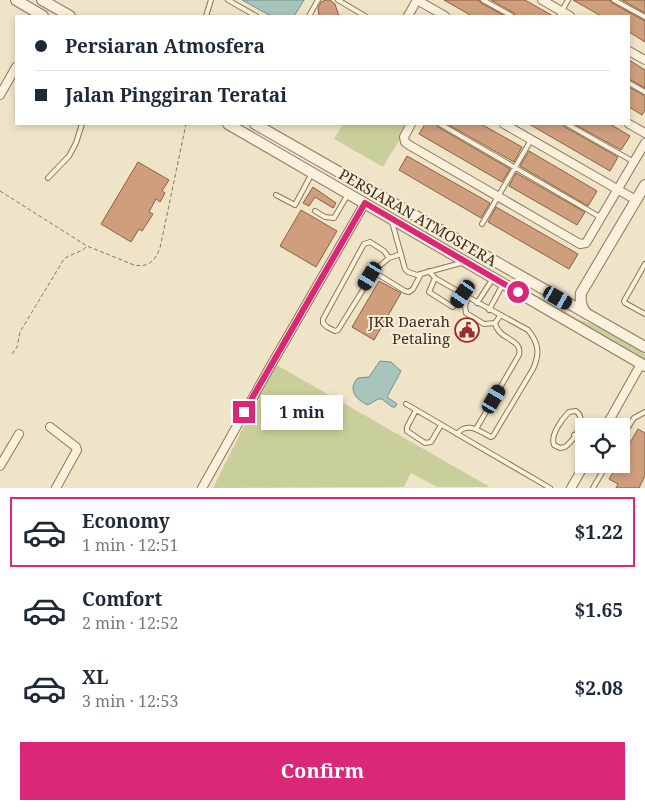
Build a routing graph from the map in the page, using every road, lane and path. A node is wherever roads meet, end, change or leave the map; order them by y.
1 (16, 0) edge
2 (42, 0) edge
3 (211, 0) edge
4 (228, 0) edge
5 (318, 0) edge
6 (338, 0) edge
7 (417, 0) edge
8 (483, 0) edge
9 (542, 0) edge
10 (568, 0) edge
11 (614, 0) edge
12 (560, 14) edge
13 (41, 15) edge
14 (68, 15) edge
15 (206, 15) edge
16 (254, 15) edge
17 (311, 15) edge
18 (362, 15) edge
19 (409, 15) edge
20 (443, 15) edge
21 (510, 15) edge
22 (645, 18) edge
23 (630, 52) edge
24 (645, 60) edge
25 (15, 69) edge
26 (630, 84) edge
27 (645, 92) edge
28 (0, 94) edge
29 (82, 125) edge
30 (186, 125) edge
31 (230, 125) edge
32 (257, 125) edge
33 (411, 125) edge
34 (442, 125) edge
35 (506, 125) edge
36 (569, 125) edge
37 (630, 125) edge
38 (645, 133) edge
39 (531, 140) junction
40 (645, 143) edge
41 (634, 162) junction
42 (515, 168) junction
43 (313, 173) junction
44 (48, 178) dead end
45 (645, 184) edge
46 (617, 190) junction
47 (0, 191) edge
48 (348, 194) junction
49 (276, 195) dead end
50 (497, 198) junction
51 (636, 200) junction
52 (365, 203) junction
53 (315, 211) dead end
54 (391, 218) junction
55 (600, 218) junction
56 (482, 224) dead end
57 (87, 246) junction
58 (401, 254) junction
59 (389, 258) junction
60 (466, 262) junction
61 (645, 264) edge
62 (429, 271) junction
63 (374, 272) junction
64 (643, 272) edge
65 (422, 273) junction
66 (502, 274) junction
67 (435, 278) junction
68 (581, 293) junction
69 (463, 294) junction
70 (468, 297) junction
71 (558, 298) junction
72 (477, 303) junction
73 (488, 310) junction
74 (645, 314) edge
75 (500, 316) junction
76 (590, 316) junction
77 (495, 323) junction
78 (645, 347) edge
79 (12, 354) dead end
80 (644, 364) edge
81 (406, 404) dead end
82 (416, 410) junction
83 (645, 412) edge
84 (611, 418) edge
85 (630, 424) edge
86 (441, 425) junction
87 (50, 426) dead end
88 (476, 429) junction
89 (20, 434) dead end
90 (457, 434) junction
91 (574, 435) joint
92 (0, 466) edge
93 (580, 473) edge
94 (602, 473) edge
95 (56, 488) edge
96 (202, 488) edge
97 (550, 488) edge
98 (572, 488) edge
99 (593, 488) edge

1 - 13 street
2 - 14 street
3 - 15 lane
4 - 16 lane
5 - 17 lane
6 - 18 lane
7 - 19 street
7 - 20 street
8 - 21 lane
9 - 12 street
10 - 12 lane
11 - 22 lane
23 - 24 street
25 - 28 street
26 - 27 lane
29 - 44 lane
30 - 57 path
31 - 43 street, PERSIARAN ATMOSFERA
32 - 66 street, PERSIARAN ATMOSFERA
33 - 50 street
34 - 42 lane
35 - 39 street
36 - 41 lane
37 - 38 street
39 - 42 lane
39 - 46 street
40 - 41 street
41 - 46 street
42 - 50 lane
42 - 55 lane
43 - 48 street, PERSIARAN ATMOSFERA
43 - 49 lane
45 - 51 street
46 - 51 street
46 - 55 street
47 - 57 path
48 - 52 street, PERSIARAN ATMOSFERA
48 - 53 lane
50 - 55 street
50 - 56 lane
51 - 68 street
52 - 54 street, PERSIARAN ATMOSFERA
52 - 96 street
54 - 58 lane
54 - 60 street, PERSIARAN ATMOSFERA
57 - 79 path
58 - 59 lane
58 - 65 lane
59 - 63 lane
59 - 63 lane
60 - 62 lane
60 - 66 street, PERSIARAN ATMOSFERA
61 - 64 lane
62 - 65 lane
62 - 67 lane
63 - 65 lane
64 - 74 lane
66 - 71 street, PERSIARAN ATMOSFERA
66 - 72 lane
66 - 73 lane
66 - 80 street, PERSIARAN ATMOSFERA
67 - 69 lane
67 - 69 lane
68 - 71 street
68 - 76 street
69 - 70 lane
70 - 72 lane
70 - 77 lane
71 - 76 street, PERSIARAN ATMOSFERA
72 - 73 lane
73 - 75 lane
75 - 77 lane
75 - 88 lane
76 - 78 street, PERSIARAN ATMOSFERA
77 - 88 lane
80 - 84 street
81 - 82 lane
82 - 86 lane
82 - 86 lane
83 - 85 lane
86 - 90 lane
87 - 95 street
88 - 90 lane
89 - 92 street
90 - 97 lane
91 - 91 lane
93 - 98 street
94 - 99 lane

